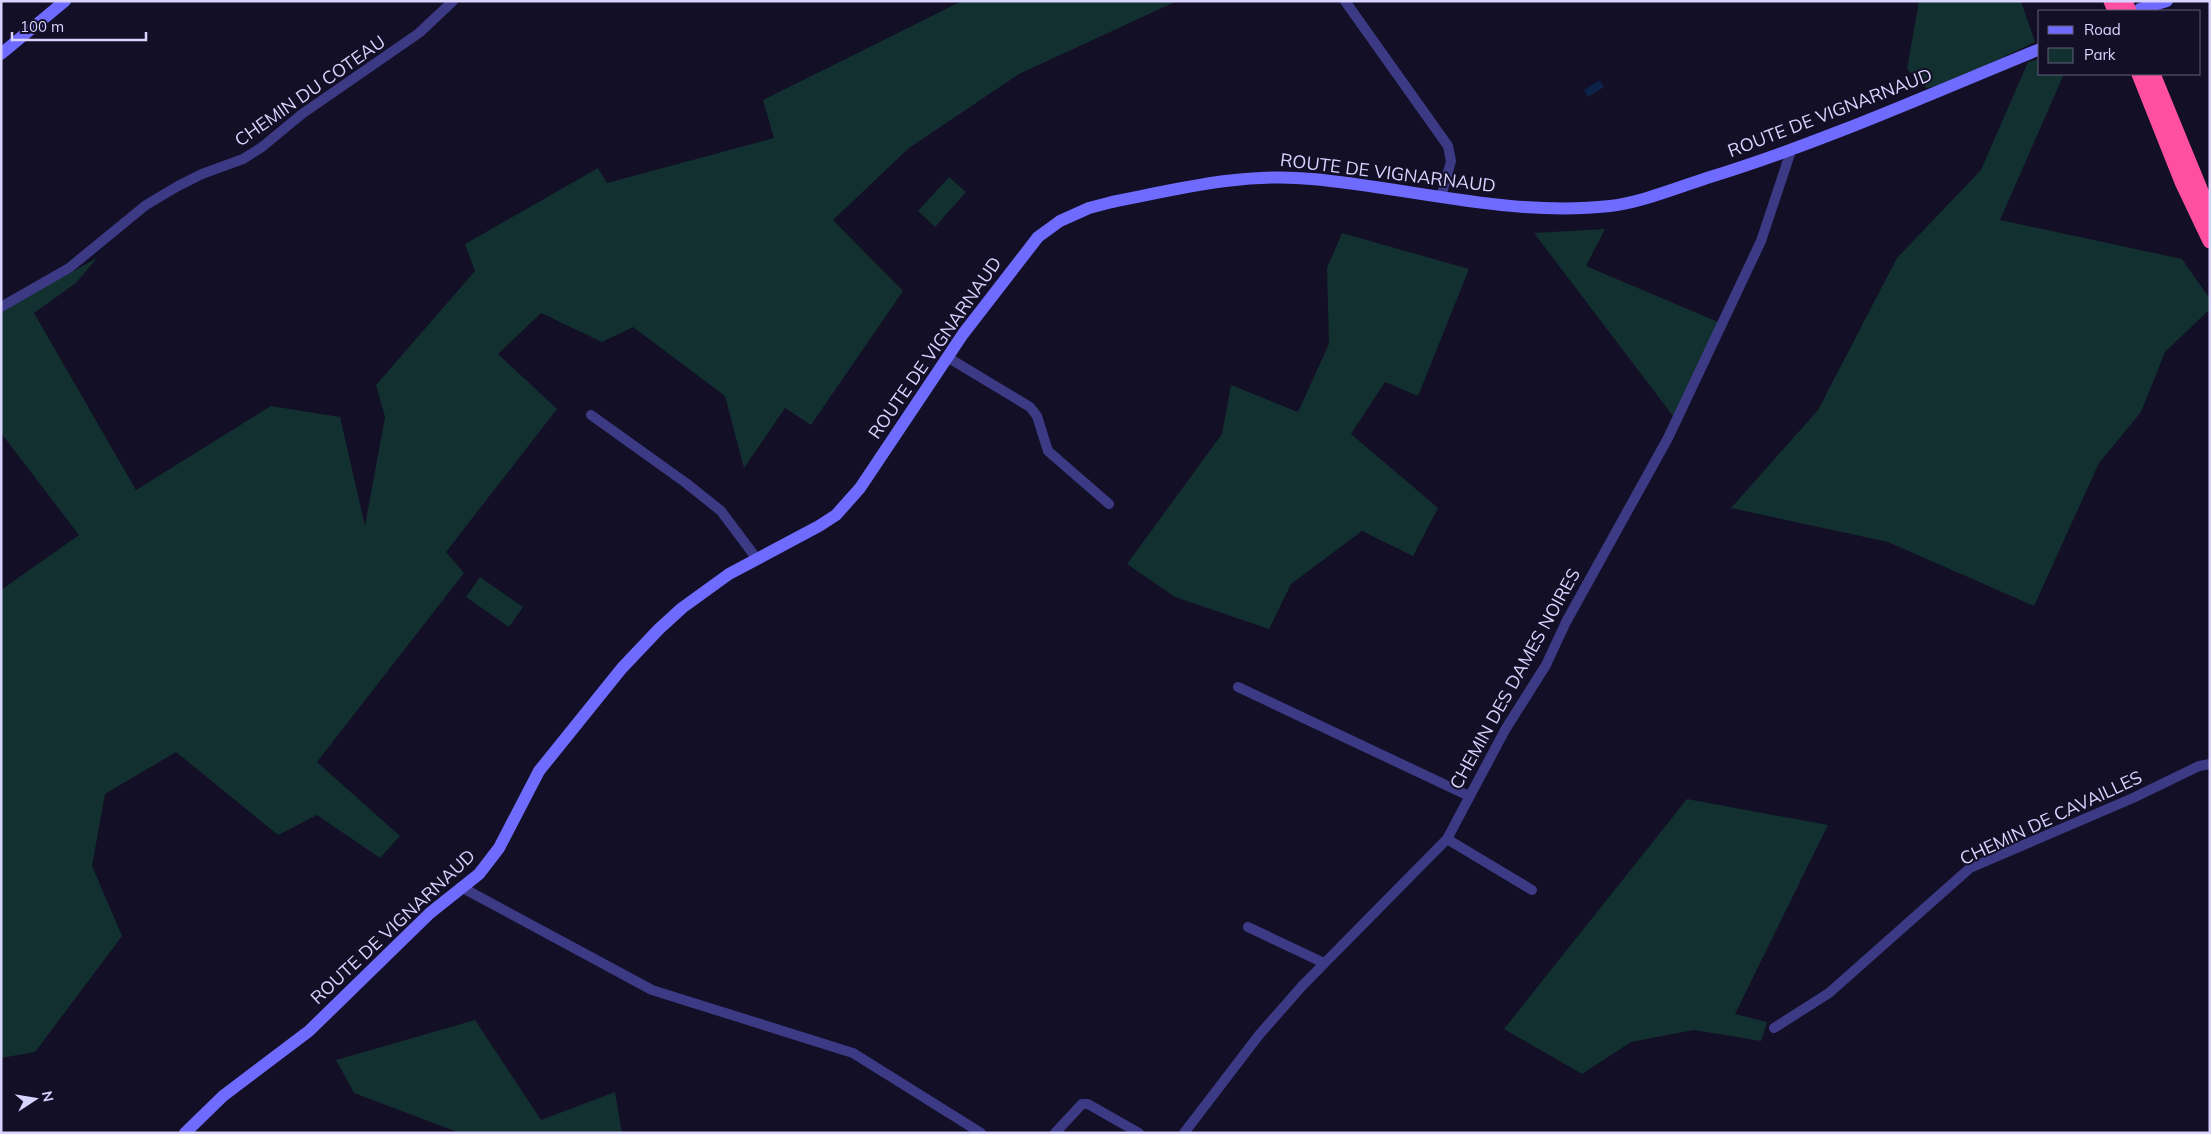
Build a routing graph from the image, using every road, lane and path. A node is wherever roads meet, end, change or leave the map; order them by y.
1 (65, 1) edge
2 (453, 1) edge
3 (1345, 1) edge
4 (2125, 1) edge
5 (2167, 1) edge
6 (2134, 10) edge
7 (2038, 50) edge
8 (1, 54) edge
9 (2140, 75) edge
10 (2153, 75) edge
11 (1791, 151) junction
12 (1441, 197) junction
13 (2210, 213) edge
14 (2210, 241) edge
15 (1, 307) edge
16 (947, 357) junction
17 (591, 415) dead end
18 (1109, 504) dead end
19 (757, 559) junction
20 (1238, 686) dead end
21 (2210, 764) edge
22 (1469, 796) junction
23 (1447, 839) junction
24 (461, 887) junction
25 (1532, 890) dead end
26 (1248, 927) dead end
27 (1324, 963) junction
28 (1774, 1028) dead end
29 (185, 1133) edge
30 (981, 1133) edge
31 (1055, 1133) edge
32 (1140, 1133) edge
33 (1184, 1133) edge

1 - 8 street
2 - 15 street, CHEMIN DU COTEAU
3 - 12 street
4 - 6 highway
5 - 6 street
7 - 11 street, ROUTE DE VIGNARNAUD
9 - 14 highway
10 - 13 highway
11 - 12 street, ROUTE DE VIGNARNAUD
11 - 22 street, CHEMIN DES DAMES NOIRES
12 - 16 street, ROUTE DE VIGNARNAUD
16 - 18 street
16 - 19 street, ROUTE DE VIGNARNAUD
17 - 19 street
19 - 24 street, ROUTE DE VIGNARNAUD
20 - 22 street
21 - 28 street, CHEMIN DE CAVAILLES
22 - 23 street, CHEMIN DES DAMES NOIRES
23 - 25 street
23 - 27 street, CHEMIN DES DAMES NOIRES
24 - 29 street, ROUTE DE VIGNARNAUD
24 - 30 street
26 - 27 street
27 - 33 street, CHEMIN DES DAMES NOIRES
31 - 32 street

